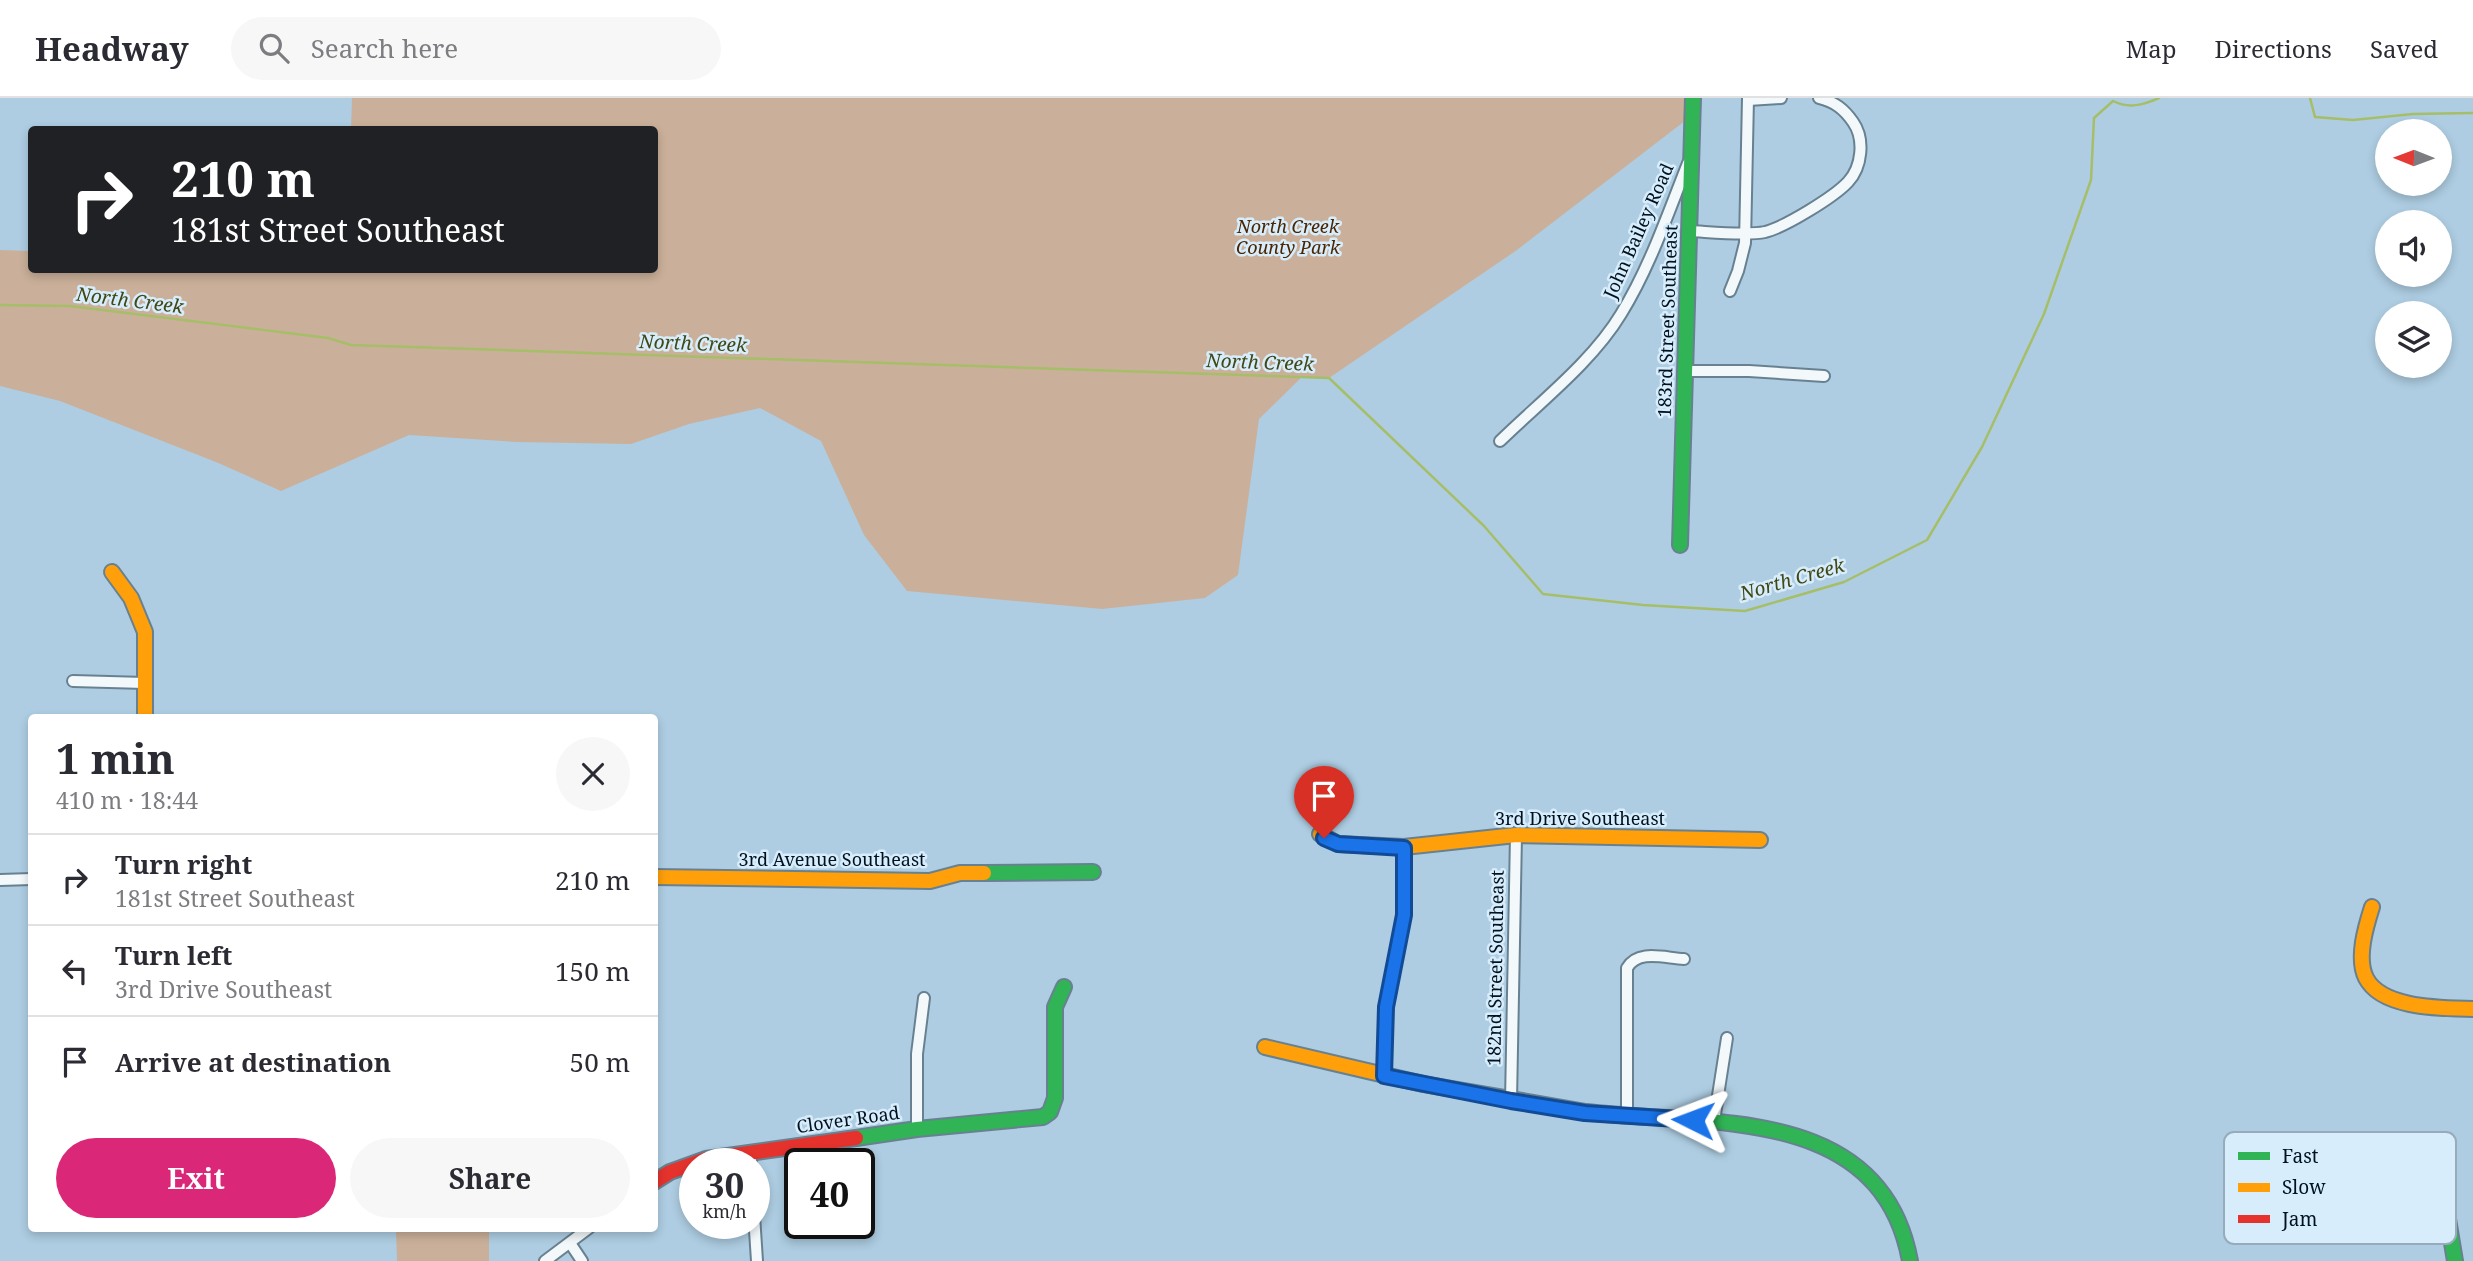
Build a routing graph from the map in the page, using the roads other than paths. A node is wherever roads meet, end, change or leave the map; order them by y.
1 (1693, 98) edge
2 (1781, 98) edge
3 (1819, 98) edge
4 (1748, 99) edge
5 (1834, 100) edge
6 (1692, 154) junction
7 (1690, 231) junction
8 (1744, 232) junction
9 (1730, 290) dead end
10 (1684, 371) junction
11 (1825, 376) dead end
12 (1500, 441) dead end
13 (1680, 545) dead end
14 (112, 572) dead end
15 (74, 681) dead end
16 (145, 683) junction
17 (145, 714) edge
18 (1320, 834) dead end
19 (1516, 835) junction
20 (1760, 840) dead end
21 (1404, 848) junction
22 (1093, 872) dead end
23 (658, 877) edge
24 (28, 878) edge
25 (0, 880) edge
26 (2372, 907) dead end
27 (1684, 959) dead end
28 (1064, 987) dead end
29 (924, 998) dead end
30 (2473, 1009) edge
31 (1727, 1038) dead end
32 (1265, 1047) dead end
33 (1384, 1076) junction
34 (1511, 1101) junction
35 (1626, 1115) junction
36 (1714, 1121) junction
37 (916, 1129) junction
38 (770, 1155) edge
39 (679, 1169) edge
40 (658, 1180) edge
41 (583, 1232) edge
42 (756, 1239) edge
43 (569, 1242) junction
44 (545, 1261) edge
45 (582, 1261) edge
46 (757, 1261) edge
47 (1910, 1261) edge

1 - 6 street, 183rd Street Southeast
2 - 4 street
3 - 5 street
4 - 8 street
5 - 8 street
6 - 7 street, 183rd Street Southeast
6 - 12 street, John Bailey Road
7 - 8 street
7 - 10 street, 183rd Street Southeast
8 - 9 street
10 - 11 street
10 - 13 street, 183rd Street Southeast
14 - 16 street
15 - 16 street
16 - 17 street
18 - 21 street, 3rd Drive Southeast
19 - 20 street, 3rd Drive Southeast
19 - 21 street, 3rd Drive Southeast
19 - 34 street, 182nd Street Southeast
21 - 33 street
22 - 23 street, 3rd Avenue Southeast
24 - 25 street
26 - 30 street
27 - 35 street
28 - 37 street, Clover Road
29 - 37 street
31 - 36 street
32 - 33 street
33 - 34 street
34 - 35 street
35 - 36 street
36 - 47 street
37 - 38 street, Clover Road
39 - 40 street, Clover Road
41 - 43 street
42 - 46 street
43 - 44 street
43 - 45 street

